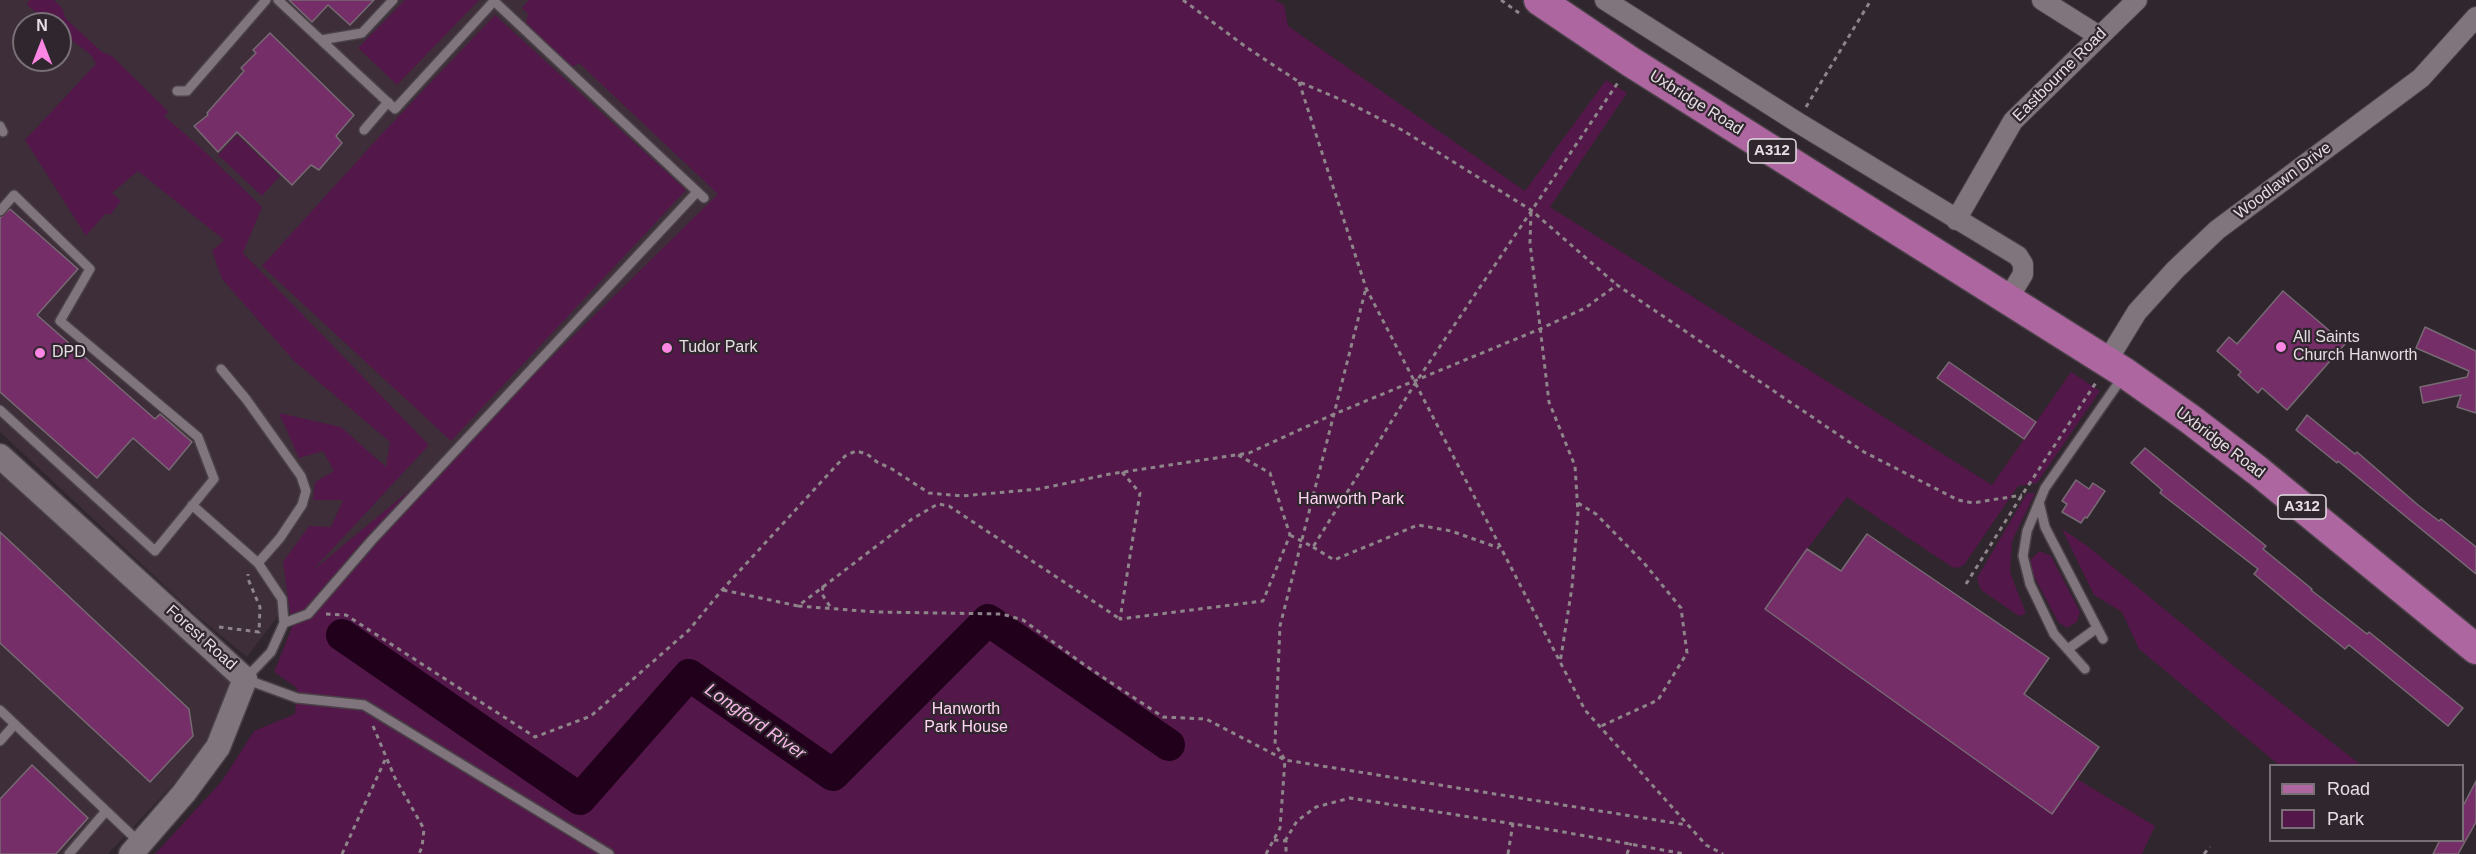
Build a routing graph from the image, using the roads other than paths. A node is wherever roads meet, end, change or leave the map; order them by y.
1 (266, 0) edge
2 (278, 0) edge
3 (393, 0) edge
4 (1539, 0) edge
5 (1605, 0) edge
6 (2042, 0) edge
7 (2138, 0) edge
8 (494, 1) edge
9 (2476, 17) edge
10 (2099, 36) junction
11 (321, 40) junction
12 (177, 92) dead end
13 (388, 102) junction
14 (364, 130) dead end
15 (0, 211) edge
16 (1956, 220) junction
17 (2008, 299) junction
18 (221, 369) dead end
19 (2110, 372) junction
20 (0, 410) edge
21 (0, 456) edge
22 (2039, 502) junction
23 (192, 505) junction
24 (258, 563) junction
25 (284, 623) junction
26 (2097, 628) junction
27 (2103, 639) dead end
28 (2068, 649) junction
29 (2476, 649) edge
30 (2085, 669) dead end
31 (245, 679) junction
32 (0, 710) edge
33 (15, 724) junction
34 (0, 741) edge
35 (106, 811) junction
36 (136, 849) edge
37 (69, 854) edge
38 (609, 854) edge

1 - 12 lane
2 - 11 lane
3 - 11 lane
4 - 17 main road, Uxbridge Road / A312
5 - 16 street
6 - 10 street
7 - 10 street, Eastbourne Road
8 - 13 lane
8 - 25 lane
9 - 19 street, Woodlawn Drive
10 - 16 street, Eastbourne Road
11 - 13 lane
13 - 14 lane
15 - 23 lane
16 - 17 street
17 - 19 main road, Uxbridge Road / A312
18 - 24 lane
19 - 22 lane
19 - 29 main road, Uxbridge Road / A312
20 - 23 lane
21 - 31 street, Forest Road
22 - 26 lane
22 - 28 lane
23 - 24 lane
24 - 25 lane
25 - 31 lane
26 - 27 lane
26 - 28 lane
28 - 30 lane
31 - 36 street, Forest Road
31 - 38 lane
32 - 33 lane
33 - 34 lane
33 - 35 lane
35 - 36 lane
35 - 37 lane

